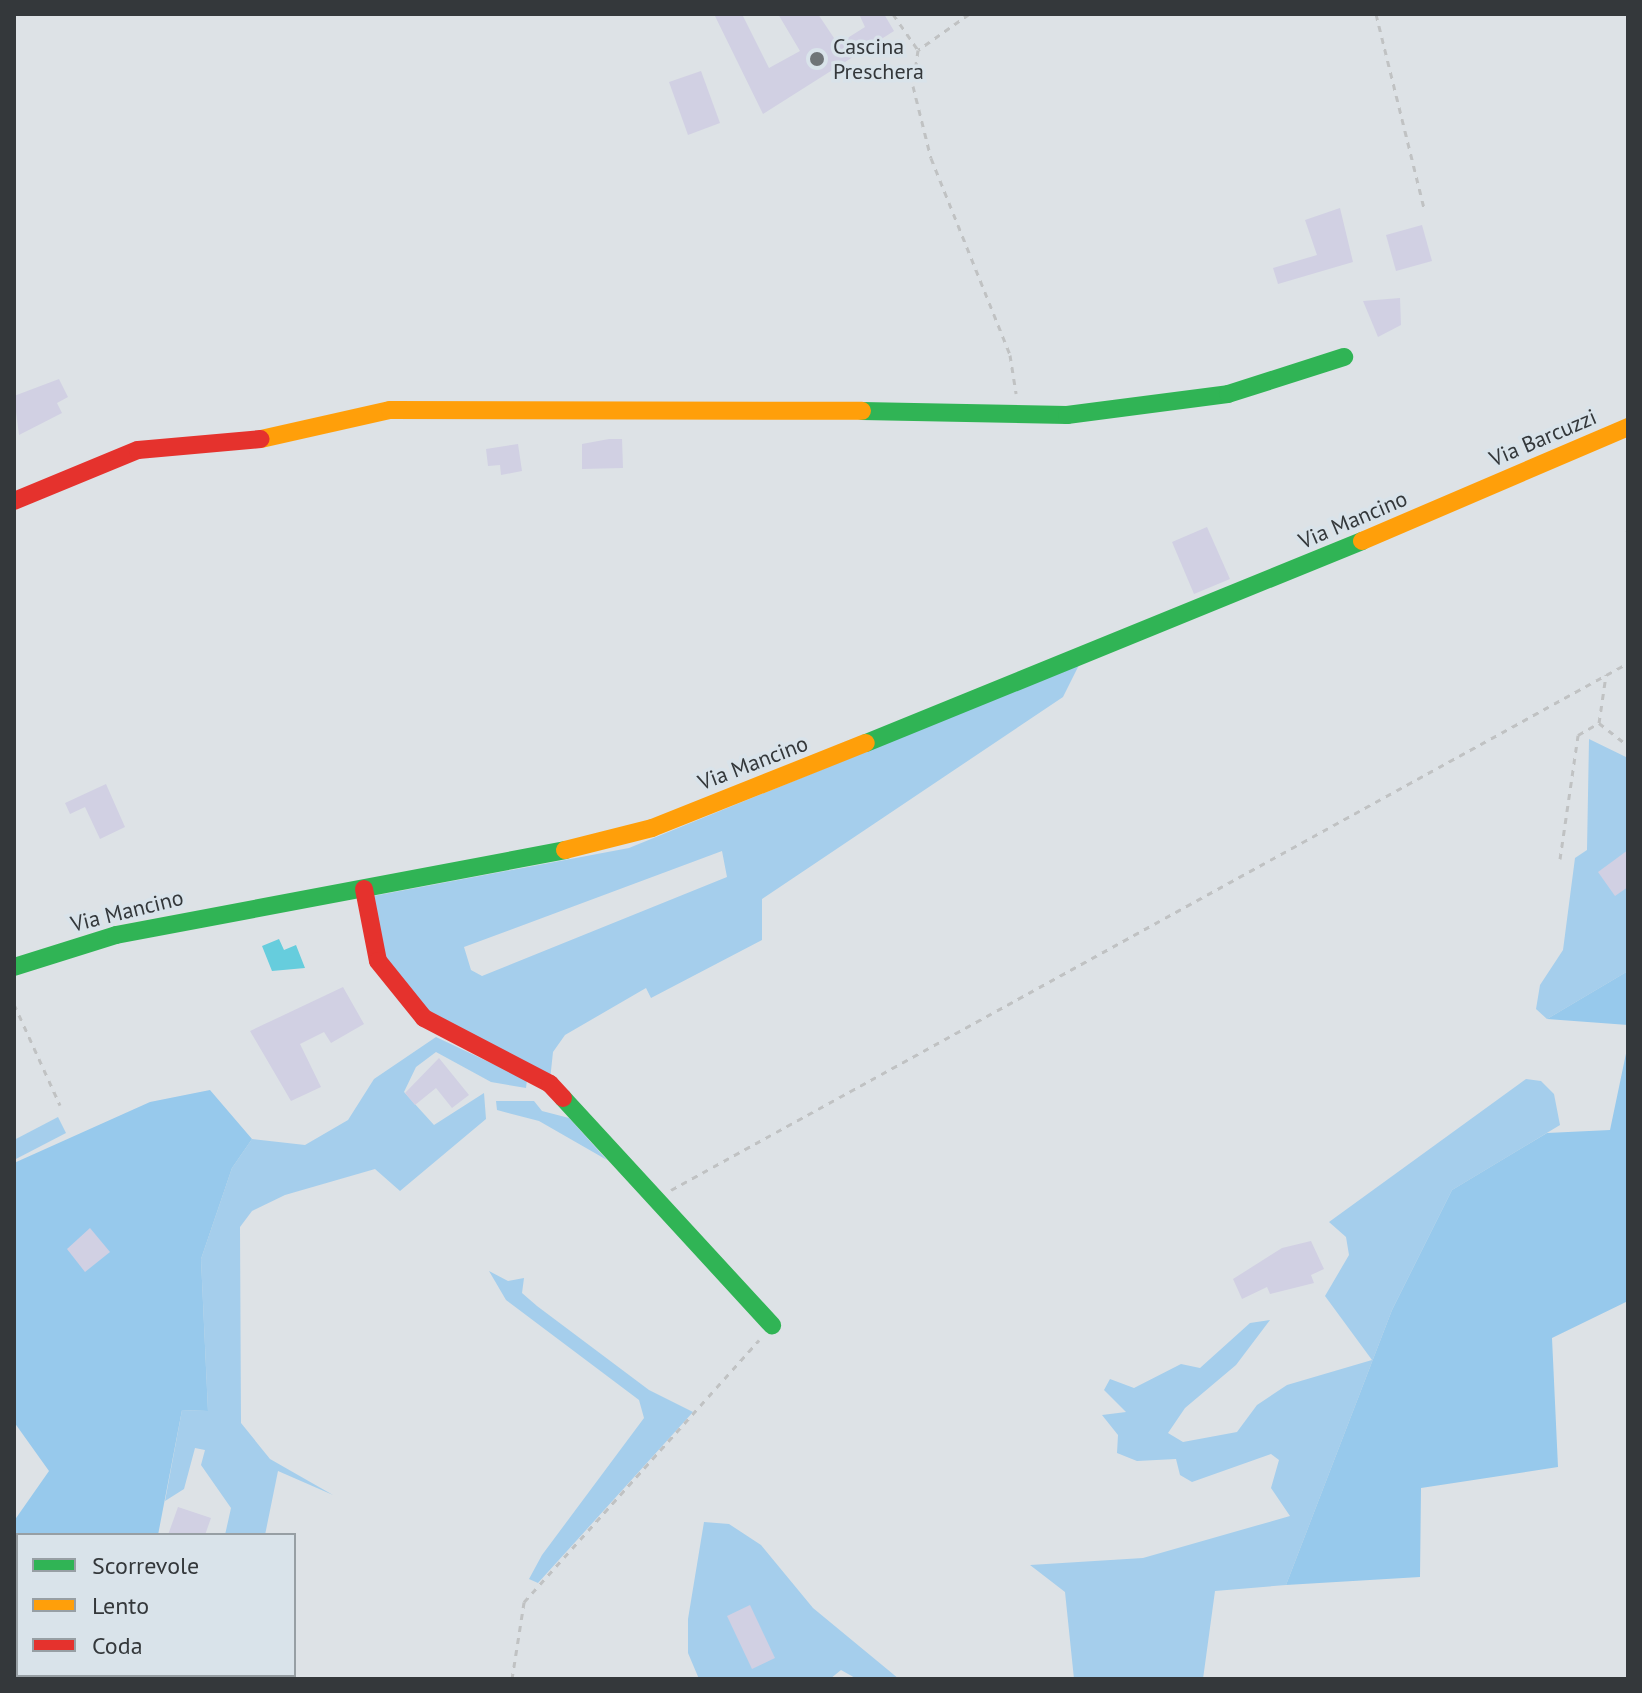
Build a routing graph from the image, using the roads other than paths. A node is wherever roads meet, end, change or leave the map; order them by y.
1 (1344, 357) dead end
2 (1628, 427) edge
3 (1477, 493) joint
4 (14, 501) edge
5 (364, 889) junction
6 (14, 967) edge
7 (772, 1325) road end

1 - 4 street
2 - 3 street, Via Barcuzzi
3 - 5 street, Via Mancino
5 - 6 street, Via Mancino
5 - 7 street

